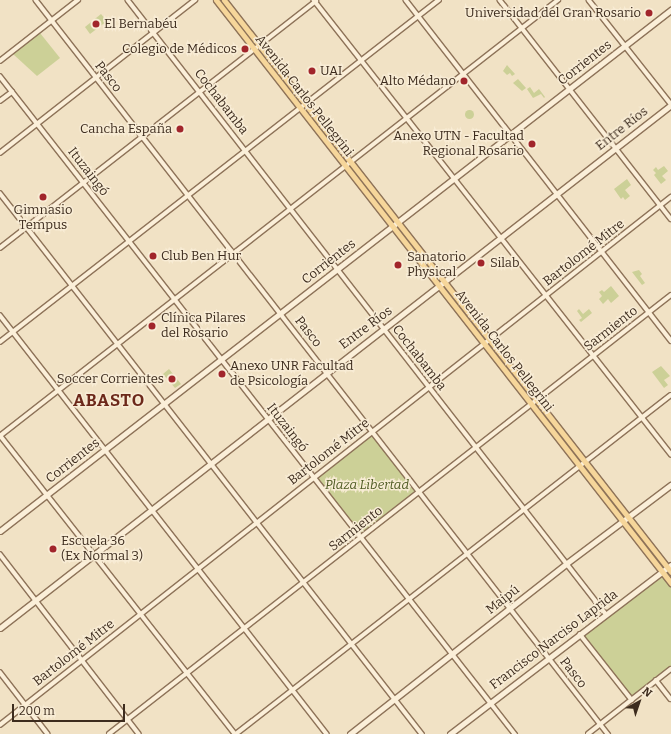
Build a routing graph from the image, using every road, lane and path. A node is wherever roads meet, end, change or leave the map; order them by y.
1 (36, 0) edge
2 (78, 0) edge
3 (128, 0) edge
4 (195, 0) edge
5 (216, 0) edge
6 (224, 0) edge
7 (315, 0) edge
8 (406, 0) edge
9 (439, 0) edge
10 (500, 0) edge
11 (558, 0) edge
12 (589, 0) edge
13 (671, 10) edge
14 (418, 16) junction
15 (52, 20) junction
16 (522, 28) junction
17 (154, 32) junction
18 (259, 45) junction
19 (625, 46) junction
20 (254, 49) junction
21 (362, 60) junction
22 (0, 61) edge
23 (464, 74) junction
24 (0, 76) edge
25 (96, 77) junction
26 (570, 88) junction
27 (200, 91) junction
28 (12, 92) junction
29 (0, 101) edge
30 (306, 104) junction
31 (671, 104) edge
32 (300, 108) junction
33 (407, 118) junction
34 (37, 124) junction
35 (510, 134) junction
36 (142, 136) junction
37 (616, 148) junction
38 (246, 150) junction
39 (0, 153) edge
40 (351, 162) junction
41 (346, 166) junction
42 (454, 177) junction
43 (83, 182) junction
44 (0, 194) edge
45 (557, 194) junction
46 (188, 196) junction
47 (671, 197) edge
48 (661, 205) junction
49 (291, 209) junction
50 (671, 219) edge
51 (398, 222) junction
52 (392, 226) junction
53 (26, 227) junction
54 (501, 237) junction
55 (129, 241) junction
56 (0, 248) edge
57 (602, 252) junction
58 (234, 254) junction
59 (338, 269) junction
60 (444, 281) junction
61 (72, 286) junction
62 (439, 286) junction
63 (671, 295) edge
64 (545, 296) junction
65 (174, 300) junction
66 (649, 312) junction
67 (280, 313) junction
68 (0, 315) edge
69 (384, 328) junction
70 (13, 332) junction
71 (490, 340) junction
72 (671, 341) edge
73 (0, 342) edge
74 (118, 344) junction
75 (484, 344) junction
76 (594, 356) junction
77 (221, 359) junction
78 (326, 372) junction
79 (429, 387) junction
80 (59, 390) junction
81 (671, 395) edge
82 (537, 400) junction
83 (164, 404) junction
84 (532, 405) junction
85 (642, 417) junction
86 (268, 419) junction
87 (372, 431) junction
88 (0, 435) edge
89 (477, 448) junction
90 (105, 450) junction
91 (671, 454) edge
92 (585, 461) junction
93 (211, 464) junction
94 (579, 466) junction
95 (313, 477) junction
96 (671, 486) edge
97 (419, 492) junction
98 (47, 495) junction
99 (524, 508) junction
100 (152, 509) junction
101 (628, 517) junction
102 (256, 522) junction
103 (623, 522) junction
104 (0, 532) edge
105 (362, 537) junction
106 (467, 553) junction
107 (0, 554) edge
108 (94, 554) junction
109 (567, 563) junction
110 (198, 568) junction
111 (670, 568) edge
112 (662, 572) junction
113 (304, 583) junction
114 (671, 583) edge
115 (410, 598) junction
116 (35, 600) junction
117 (510, 608) junction
118 (140, 614) junction
119 (606, 614) junction
120 (0, 628) edge
121 (245, 628) junction
122 (580, 634) junction
123 (351, 644) junction
124 (452, 654) junction
125 (549, 658) junction
126 (82, 660) junction
127 (671, 669) edge
128 (0, 672) edge
129 (187, 673) junction
130 (656, 680) junction
131 (293, 690) junction
132 (671, 698) edge
133 (394, 699) junction
134 (632, 700) junction
135 (490, 703) junction
136 (25, 705) junction
137 (128, 720) junction
138 (601, 724) junction
139 (0, 725) edge
140 (48, 734) edge
141 (109, 734) edge
142 (139, 734) edge
143 (236, 734) edge
144 (327, 734) edge
145 (350, 734) edge
146 (422, 734) edge
147 (450, 734) edge
148 (515, 734) edge
149 (588, 734) edge
150 (608, 734) edge

1 - 15 street, Pasco
2 - 15 street
3 - 17 street, Cochabamba
4 - 17 street
5 - 20 main road, Avenida Carlos Pellegrini
6 - 18 main road, Avenida Carlos Pellegrini
7 - 18 street
7 - 21 street
8 - 14 street
9 - 14 street
10 - 16 street
11 - 16 street
12 - 19 street
13 - 19 main road, Corrientes
14 - 21 street
14 - 23 street
15 - 22 street
15 - 25 street, Pasco
16 - 23 street
16 - 26 street
17 - 25 street
17 - 27 street, Cochabamba
18 - 20 street
18 - 30 main road, Avenida Carlos Pellegrini
19 - 26 main road, Corrientes
19 - 31 street
20 - 27 street
20 - 32 main road, Avenida Carlos Pellegrini
21 - 30 street
21 - 33 street
23 - 33 street
23 - 35 street
24 - 28 street, Ituzaingó
25 - 34 street
25 - 36 street, Pasco
26 - 35 main road, Corrientes
26 - 37 street
27 - 36 street
27 - 38 street, Cochabamba
28 - 29 street
28 - 34 street, Ituzaingó
30 - 32 street
30 - 40 main road, Avenida Carlos Pellegrini
31 - 37 main road, Entre Ríos
32 - 38 street
32 - 41 main road, Avenida Carlos Pellegrini
33 - 40 street
33 - 42 street
34 - 39 street
34 - 43 street, Ituzaingó
35 - 42 main road, Corrientes
35 - 45 street
36 - 43 street
36 - 46 street, Pasco
37 - 45 main road, Entre Ríos
37 - 48 street
38 - 46 street
38 - 49 street, Cochabamba
40 - 41 street
40 - 51 main road, Avenida Carlos Pellegrini
41 - 49 street
41 - 52 main road, Avenida Carlos Pellegrini
42 - 51 main road, Corrientes
42 - 54 street
43 - 53 street
43 - 55 street, Ituzaingó
44 - 53 street
45 - 54 main road, Entre Ríos
45 - 57 street
46 - 55 street
46 - 58 street, Pasco
47 - 48 street, Bartolomé Mitre
48 - 50 street
48 - 57 street, Bartolomé Mitre
49 - 58 street
49 - 59 street, Cochabamba
51 - 52 main road, Corrientes
51 - 60 main road, Avenida Carlos Pellegrini
52 - 59 main road, Corrientes
52 - 62 main road, Avenida Carlos Pellegrini
53 - 56 street
53 - 61 street
54 - 60 main road, Entre Ríos
54 - 64 street
55 - 61 street
55 - 65 street, Ituzaingó
57 - 64 street, Bartolomé Mitre
57 - 66 street
58 - 65 street
58 - 67 street, Pasco
59 - 67 main road, Corrientes
59 - 69 street, Cochabamba
60 - 62 main road, Entre Ríos
60 - 71 main road, Avenida Carlos Pellegrini
61 - 70 street
61 - 74 street
62 - 69 main road, Entre Ríos
62 - 75 main road, Avenida Carlos Pellegrini
63 - 66 street, Sarmiento
64 - 71 street, Bartolomé Mitre
64 - 76 street
65 - 74 street
65 - 77 street, Ituzaingó
66 - 72 street
66 - 76 street, Sarmiento
67 - 77 main road, Corrientes
67 - 78 street, Pasco
68 - 70 street
69 - 78 main road, Entre Ríos
69 - 79 street, Cochabamba
70 - 73 street
70 - 80 street
71 - 75 street, Bartolomé Mitre
71 - 82 main road, Avenida Carlos Pellegrini
74 - 80 street
74 - 83 street
75 - 79 street, Bartolomé Mitre
75 - 84 main road, Avenida Carlos Pellegrini
76 - 82 street, Sarmiento
76 - 85 street
77 - 83 main road, Corrientes
77 - 86 street, Ituzaingó
78 - 86 main road, Entre Ríos
78 - 87 street, Pasco
79 - 87 street, Bartolomé Mitre
79 - 89 street, Cochabamba
80 - 88 street
80 - 90 street
81 - 85 street
82 - 84 street, Sarmiento
82 - 92 main road, Avenida Carlos Pellegrini
83 - 90 main road, Corrientes
83 - 93 street
84 - 89 street, Sarmiento
84 - 94 main road, Avenida Carlos Pellegrini
85 - 91 street
85 - 92 street
86 - 93 main road, Entre Ríos
86 - 95 street, Ituzaingó
87 - 95 street, Bartolomé Mitre
87 - 97 street, Pasco
88 - 98 street
89 - 97 street, Sarmiento
89 - 99 street, Cochabamba
90 - 98 main road, Corrientes
90 - 100 street
92 - 94 street
92 - 101 main road, Avenida Carlos Pellegrini
93 - 100 main road, Entre Ríos
93 - 102 street
94 - 99 street
94 - 103 main road, Avenida Carlos Pellegrini
95 - 102 street, Bartolomé Mitre
95 - 105 street, Ituzaingó
96 - 101 main road, Maipú
97 - 105 street, Sarmiento
97 - 106 street, Pasco
98 - 104 main road, Corrientes
98 - 108 street
99 - 106 street
99 - 109 street, Cochabamba
100 - 108 main road, Entre Ríos
100 - 110 street
101 - 103 main road, Maipú
101 - 111 main road, Avenida Carlos Pellegrini
102 - 110 street, Bartolomé Mitre
102 - 113 street
103 - 109 main road, Maipú
103 - 112 main road, Avenida Carlos Pellegrini
105 - 113 street, Sarmiento
105 - 115 street, Ituzaingó
106 - 115 street
106 - 117 street, Pasco
107 - 116 street
108 - 116 main road, Entre Ríos
108 - 118 street
109 - 117 main road, Maipú
109 - 119 street, Cochabamba
110 - 118 street, Bartolomé Mitre
110 - 121 street
111 - 112 main road, Francisco Narciso Laprida
112 - 114 main road, Avenida Carlos Pellegrini
112 - 119 main road, Francisco Narciso Laprida
113 - 121 street, Sarmiento
113 - 123 street
115 - 123 street
115 - 124 street, Ituzaingó
116 - 120 main road, Entre Ríos
116 - 126 street
117 - 124 main road, Maipú
117 - 125 street, Pasco
118 - 126 street, Bartolomé Mitre
118 - 129 street
119 - 122 main road, Francisco Narciso Laprida
121 - 129 street, Sarmiento
121 - 131 street
122 - 125 main road, Francisco Narciso Laprida
122 - 134 street
123 - 131 street
123 - 133 street
124 - 133 main road, Maipú
124 - 135 street, Ituzaingó
125 - 135 main road, Francisco Narciso Laprida
125 - 138 street, Pasco
126 - 136 street, Bartolomé Mitre
126 - 137 street
127 - 130 street
128 - 136 street
129 - 137 street, Sarmiento
129 - 143 street
130 - 132 street
130 - 134 street
131 - 143 street
131 - 144 street
133 - 145 main road, Maipú
133 - 146 street
134 - 138 street
135 - 147 main road, Francisco Narciso Laprida
135 - 148 street, Ituzaingó
136 - 139 street, Bartolomé Mitre
136 - 140 street
137 - 141 street, Sarmiento
137 - 142 street
138 - 149 street
138 - 150 street, Pasco

